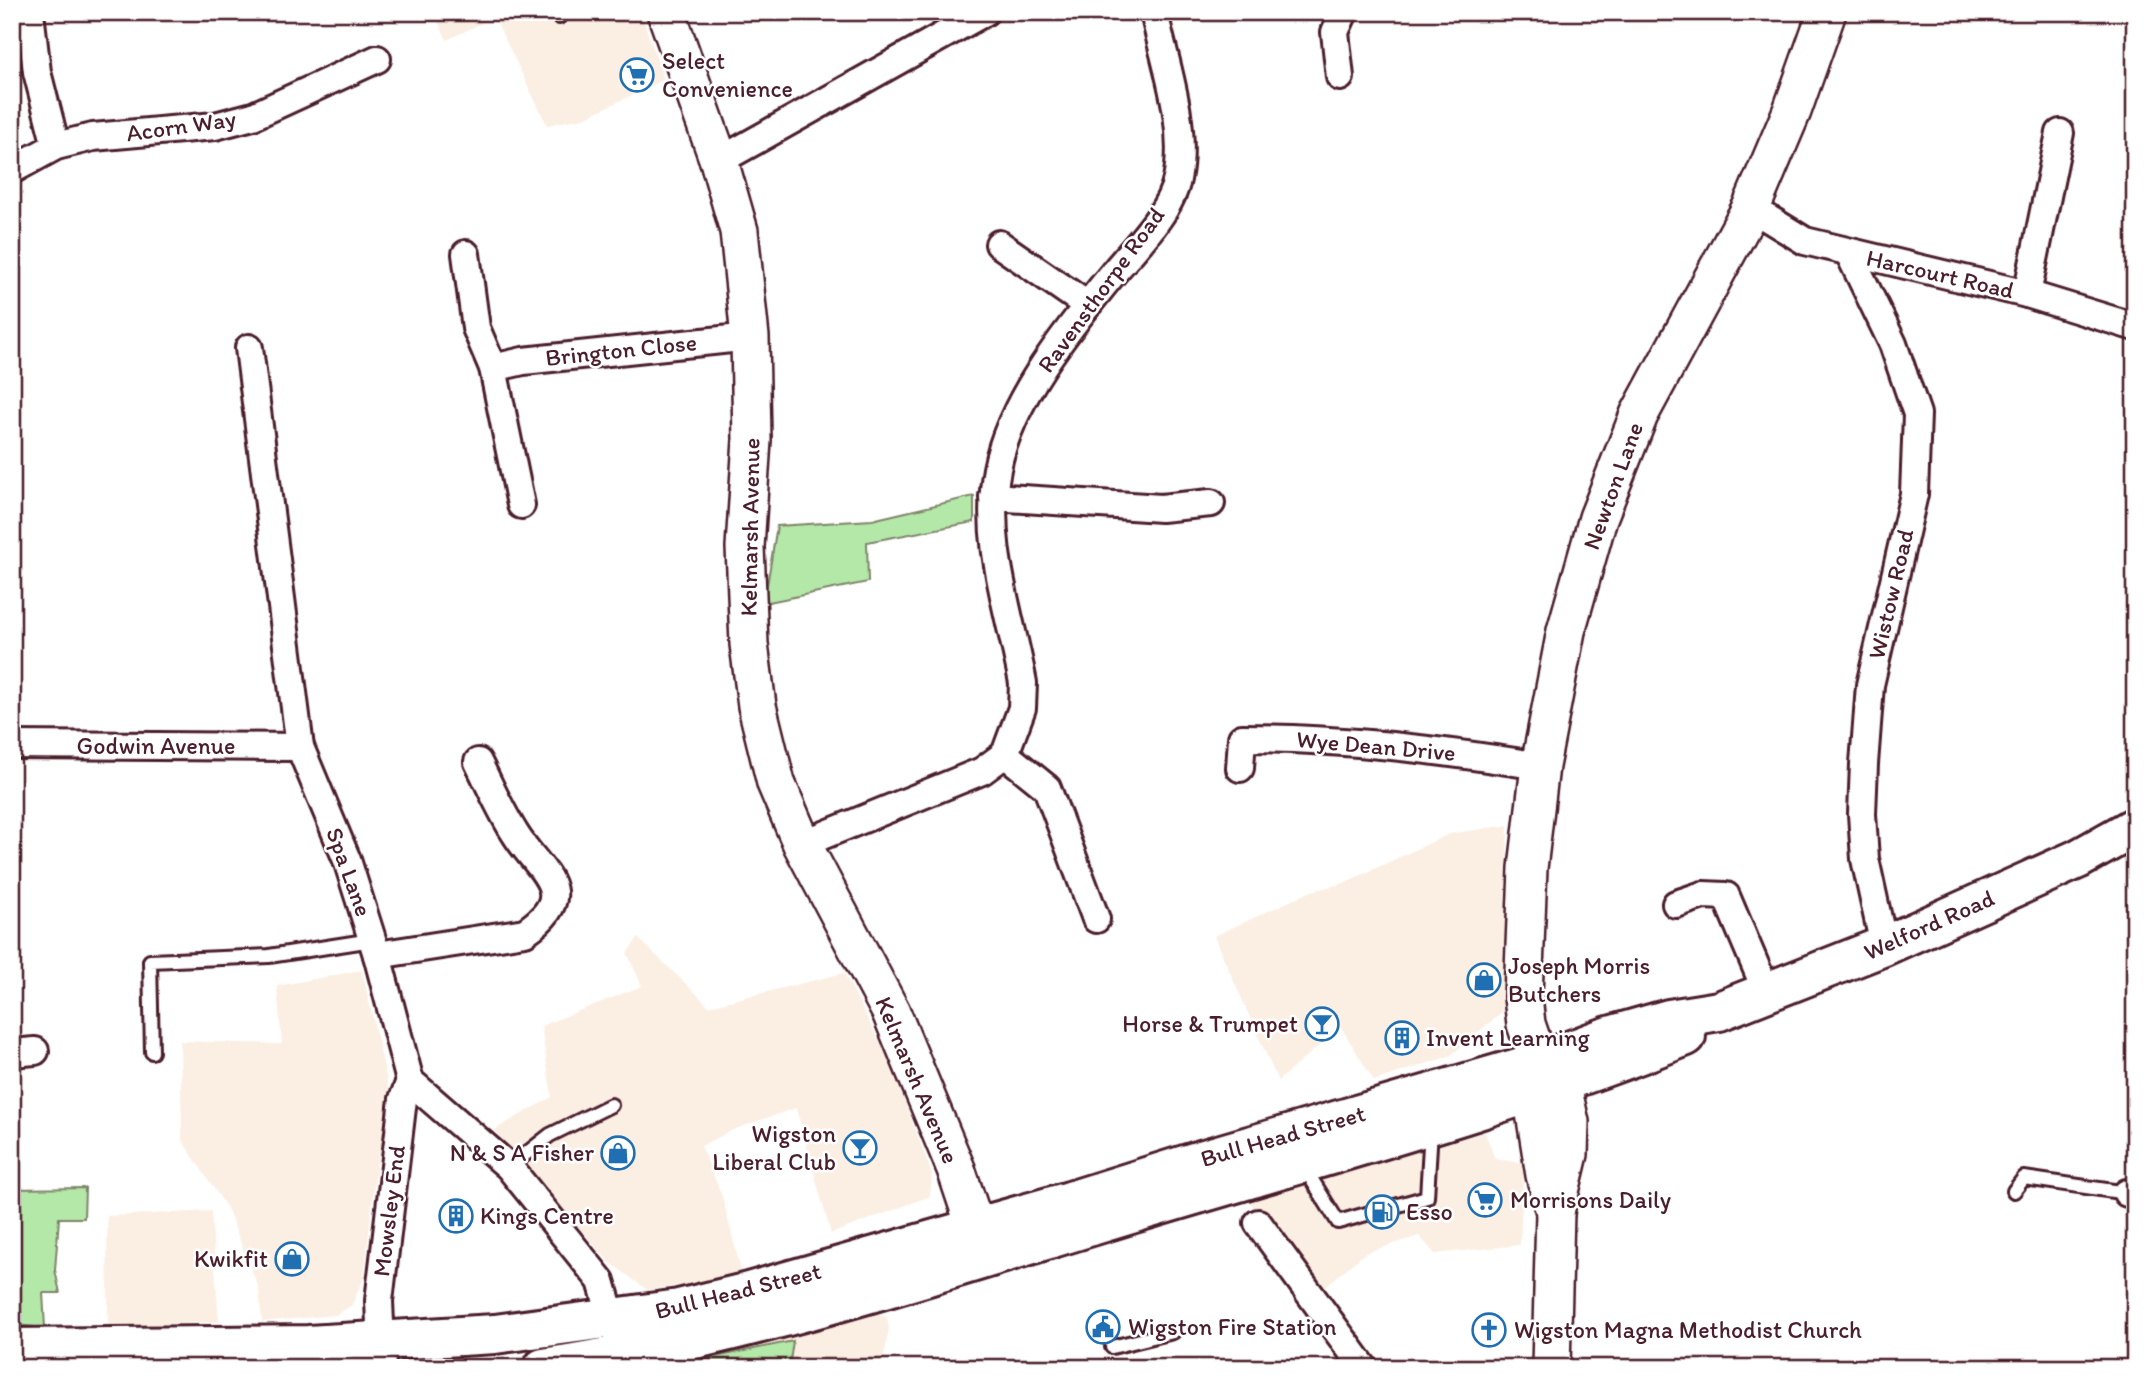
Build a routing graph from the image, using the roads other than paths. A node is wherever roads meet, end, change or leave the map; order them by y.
1 (30, 12) edge
2 (666, 12) edge
3 (985, 12) edge
4 (1154, 12) edge
5 (1344, 12) edge
6 (1827, 12) edge
7 (377, 59) dead end
8 (1340, 77) dead end
9 (2060, 133) dead end
10 (57, 146) junction
11 (719, 162) junction
12 (12, 170) edge
13 (1751, 208) junction
14 (999, 244) dead end
15 (1849, 253) junction
16 (466, 254) dead end
17 (2027, 294) junction
18 (1087, 305) junction
19 (2135, 327) edge
20 (750, 337) junction
21 (249, 348) dead end
22 (493, 368) junction
23 (993, 497) junction
24 (1211, 503) dead end
25 (521, 505) dead end
26 (12, 745) edge
27 (300, 747) junction
28 (1005, 754) junction
29 (478, 762) dead end
30 (1540, 766) junction
31 (1240, 768) dead end
32 (2135, 827) edge
33 (802, 844) junction
34 (1676, 904) dead end
35 (1096, 919) dead end
36 (1884, 946) junction
37 (375, 948) junction
38 (1767, 993) junction
39 (152, 1052) dead end
40 (1566, 1069) junction
41 (410, 1082) junction
42 (611, 1105) dead end
43 (1436, 1108) junction
44 (1293, 1146) junction
45 (509, 1167) junction
46 (2014, 1191) dead end
47 (2131, 1194) edge
48 (1258, 1223) dead end
49 (981, 1243) junction
50 (613, 1320) junction
51 (530, 1331) junction
52 (1173, 1332) dead end
53 (1112, 1347) dead end
54 (12, 1348) edge
55 (382, 1355) edge
56 (622, 1356) junction
57 (308, 1357) edge
58 (564, 1366) edge
59 (1364, 1368) edge
60 (1551, 1368) edge

1 - 10 street
2 - 11 street, Kelmarsh Avenue
3 - 11 street
4 - 18 street, Ravensthorpe Road
5 - 8 street
6 - 13 street, Newton Lane
7 - 10 street, Acorn Way
9 - 17 street
10 - 12 street, Acorn Way
11 - 20 street, Kelmarsh Avenue
13 - 15 street, Harcourt Road
13 - 30 street, Newton Lane
14 - 18 street
15 - 17 street, Harcourt Road
15 - 36 street, Wistow Road
16 - 22 street
17 - 19 street, Harcourt Road
18 - 23 street, Ravensthorpe Road
20 - 22 street, Brington Close
20 - 33 street, Kelmarsh Avenue
21 - 27 street, Spa Lane
22 - 25 street
23 - 24 street
23 - 28 street, Ravensthorpe Road
26 - 27 street, Godwin Avenue
27 - 37 street, Spa Lane
28 - 33 street
28 - 35 street
29 - 37 street
30 - 31 street, Wye Dean Drive
30 - 40 street, Newton Lane
32 - 36 main road, Welford Road
33 - 49 street, Kelmarsh Avenue
34 - 38 street
36 - 38 main road, Welford Road
37 - 39 lane
37 - 41 street, Spa Lane
38 - 40 main road, Welford Road
40 - 43 main road
40 - 43 main road, Bull Head Street
40 - 60 street, Newton Lane
41 - 45 street
41 - 55 street, Mowsley End
42 - 45 lane
43 - 44 main road, Bull Head Street
43 - 44 lane
44 - 49 main road, Bull Head Street
45 - 50 street
46 - 47 lane
48 - 59 street
49 - 50 main road, Bull Head Street
49 - 56 main road, Bull Head Street
50 - 51 main road, Bull Head Street
50 - 56 street
51 - 55 main road, Bull Head Street
51 - 58 street
52 - 53 lane
54 - 57 main road, Bull Head Street
55 - 57 main road, Bull Head Street
56 - 58 main road, Bull Head Street

